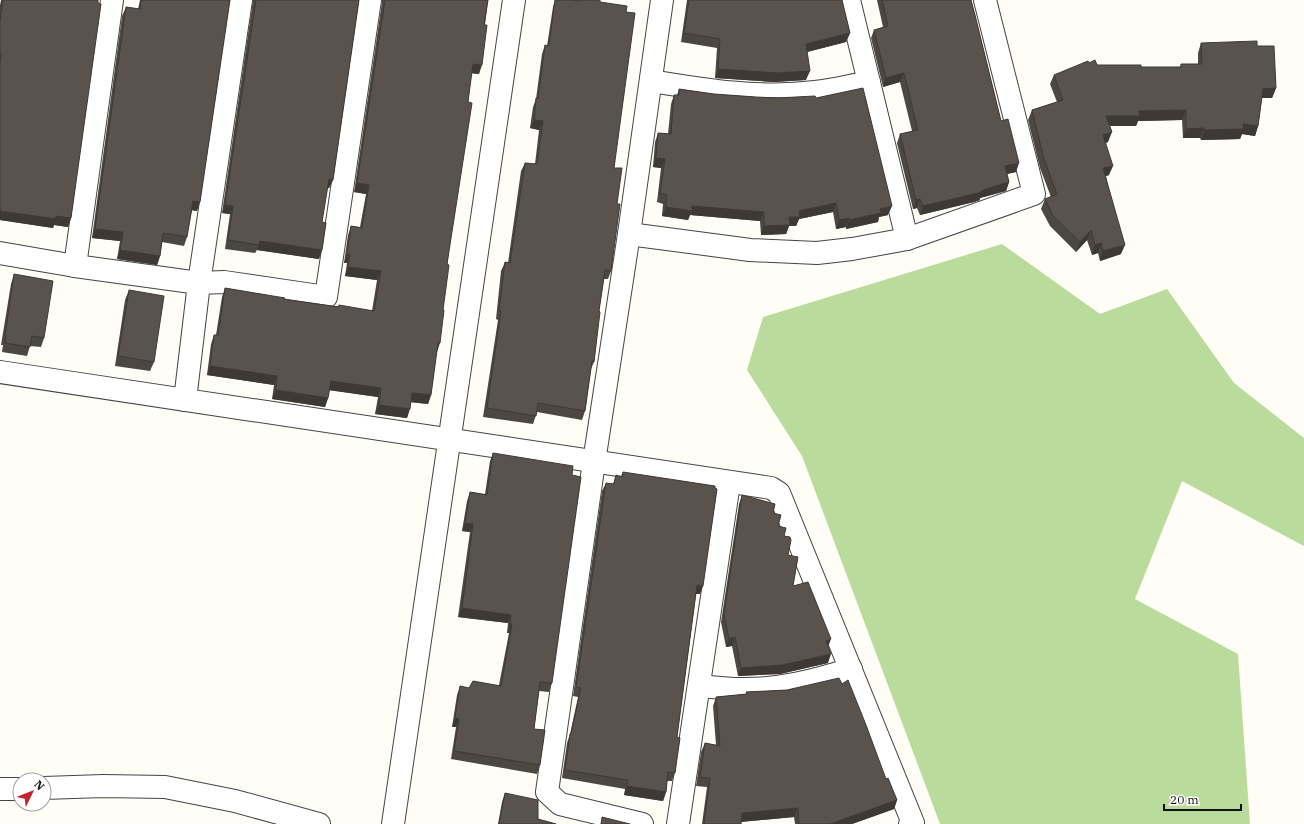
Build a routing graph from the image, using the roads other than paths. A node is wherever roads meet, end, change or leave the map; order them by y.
1 (112, 0) edge
2 (241, 0) edge
3 (370, 0) edge
4 (514, 0) edge
5 (849, 0) edge
6 (985, 0) edge
7 (658, 1) edge
8 (650, 81) junction
9 (869, 82) junction
10 (629, 234) junction
11 (907, 239) junction
12 (0, 253) edge
13 (74, 266) junction
14 (199, 282) junction
15 (0, 372) edge
16 (185, 400) junction
17 (450, 439) junction
18 (594, 462) junction
19 (729, 483) junction
20 (850, 669) junction
21 (699, 686) junction
22 (52, 788) edge
23 (0, 789) edge
24 (12, 789) edge
25 (319, 824) edge
26 (392, 824) edge
27 (642, 824) edge
28 (678, 824) edge
29 (910, 824) edge

1 - 13 street
2 - 14 street
3 - 14 street
4 - 17 street
5 - 9 street
6 - 11 street
7 - 8 street
8 - 9 street
8 - 10 street
9 - 11 street
10 - 11 street
10 - 18 street
12 - 13 street
13 - 14 street
14 - 16 street
15 - 16 street
16 - 17 street
17 - 18 street
17 - 26 street
18 - 19 street
18 - 27 street
19 - 20 street
19 - 21 street
20 - 21 street
20 - 29 street
21 - 28 street
22 - 25 street
23 - 24 street

